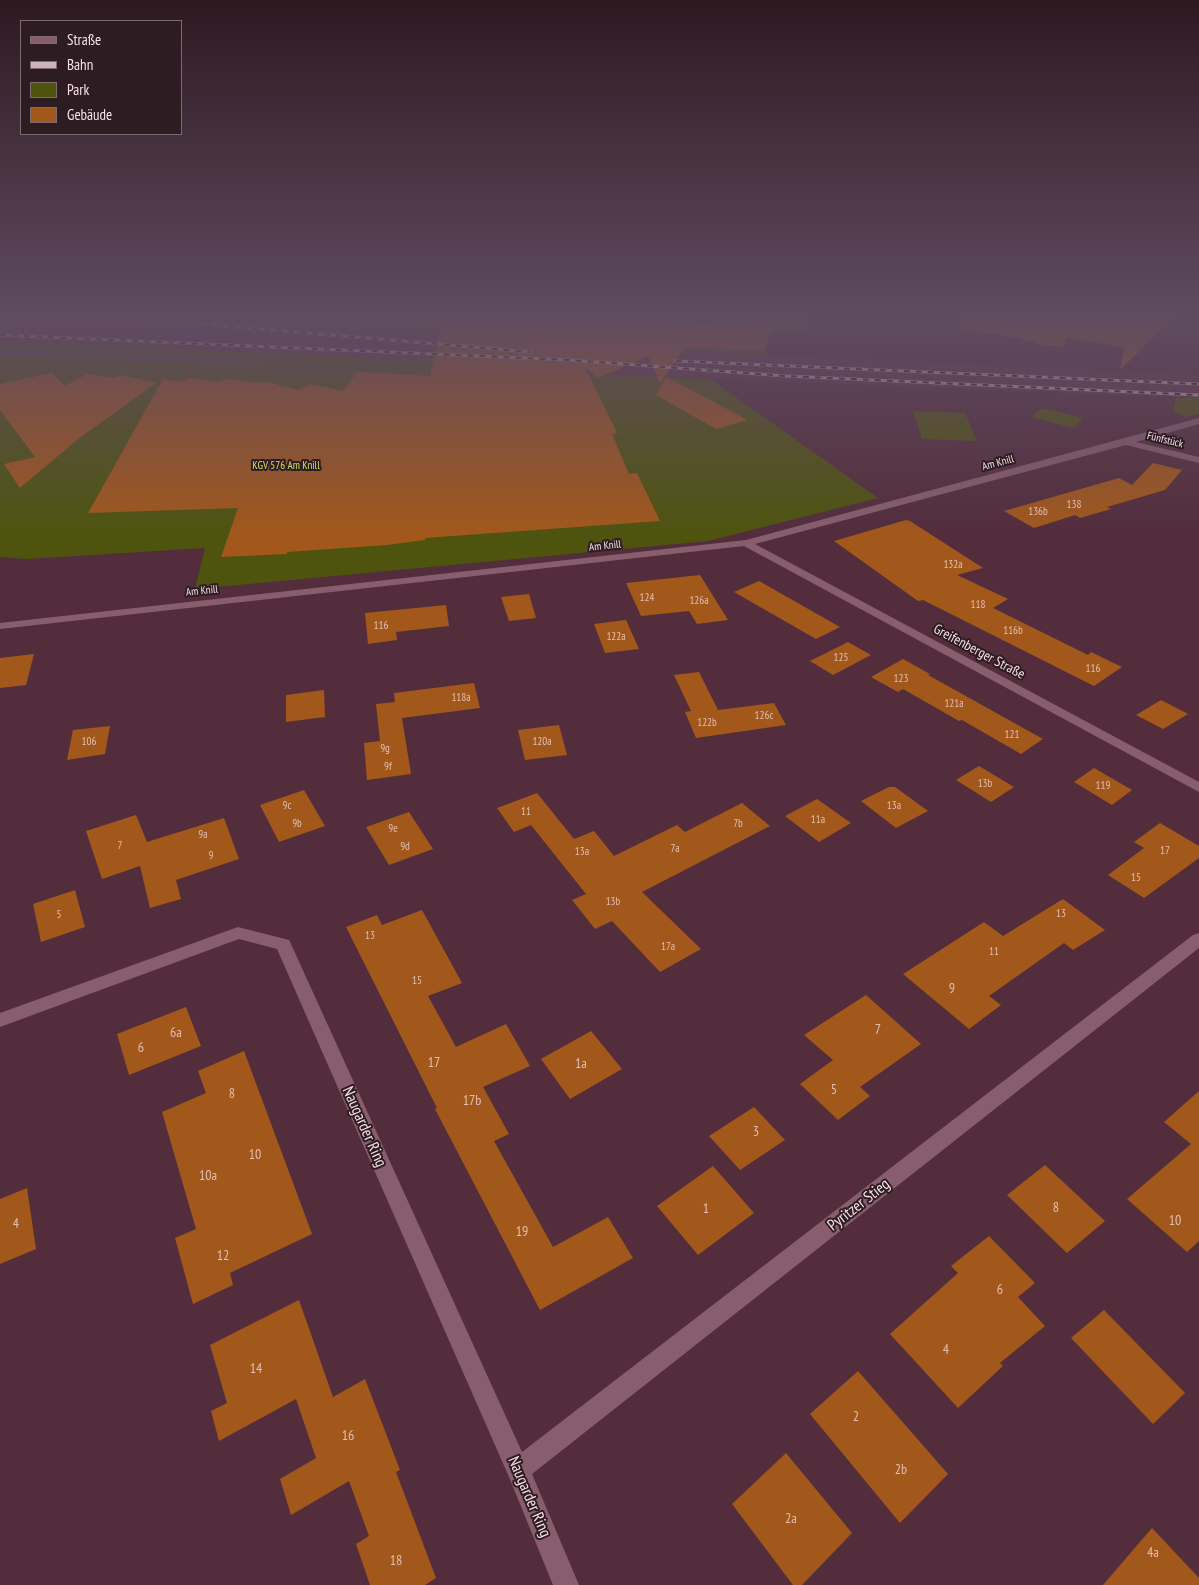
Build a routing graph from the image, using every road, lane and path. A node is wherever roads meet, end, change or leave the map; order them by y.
1 (1199, 421) edge
2 (1126, 443) junction
3 (1199, 460) edge
4 (746, 542) junction
5 (0, 626) edge
6 (1199, 788) edge
7 (1199, 939) edge
8 (0, 1020) edge
9 (518, 1470) junction
10 (566, 1585) edge

1 - 2 street, Am Knill
2 - 3 street, Fünfstück
2 - 4 street, Am Knill
4 - 5 street, Am Knill
4 - 6 street, Greifenberger Straße
7 - 9 street, Pyritzer Stieg
8 - 9 street, Naugarder Ring
9 - 10 street, Naugarder Ring

